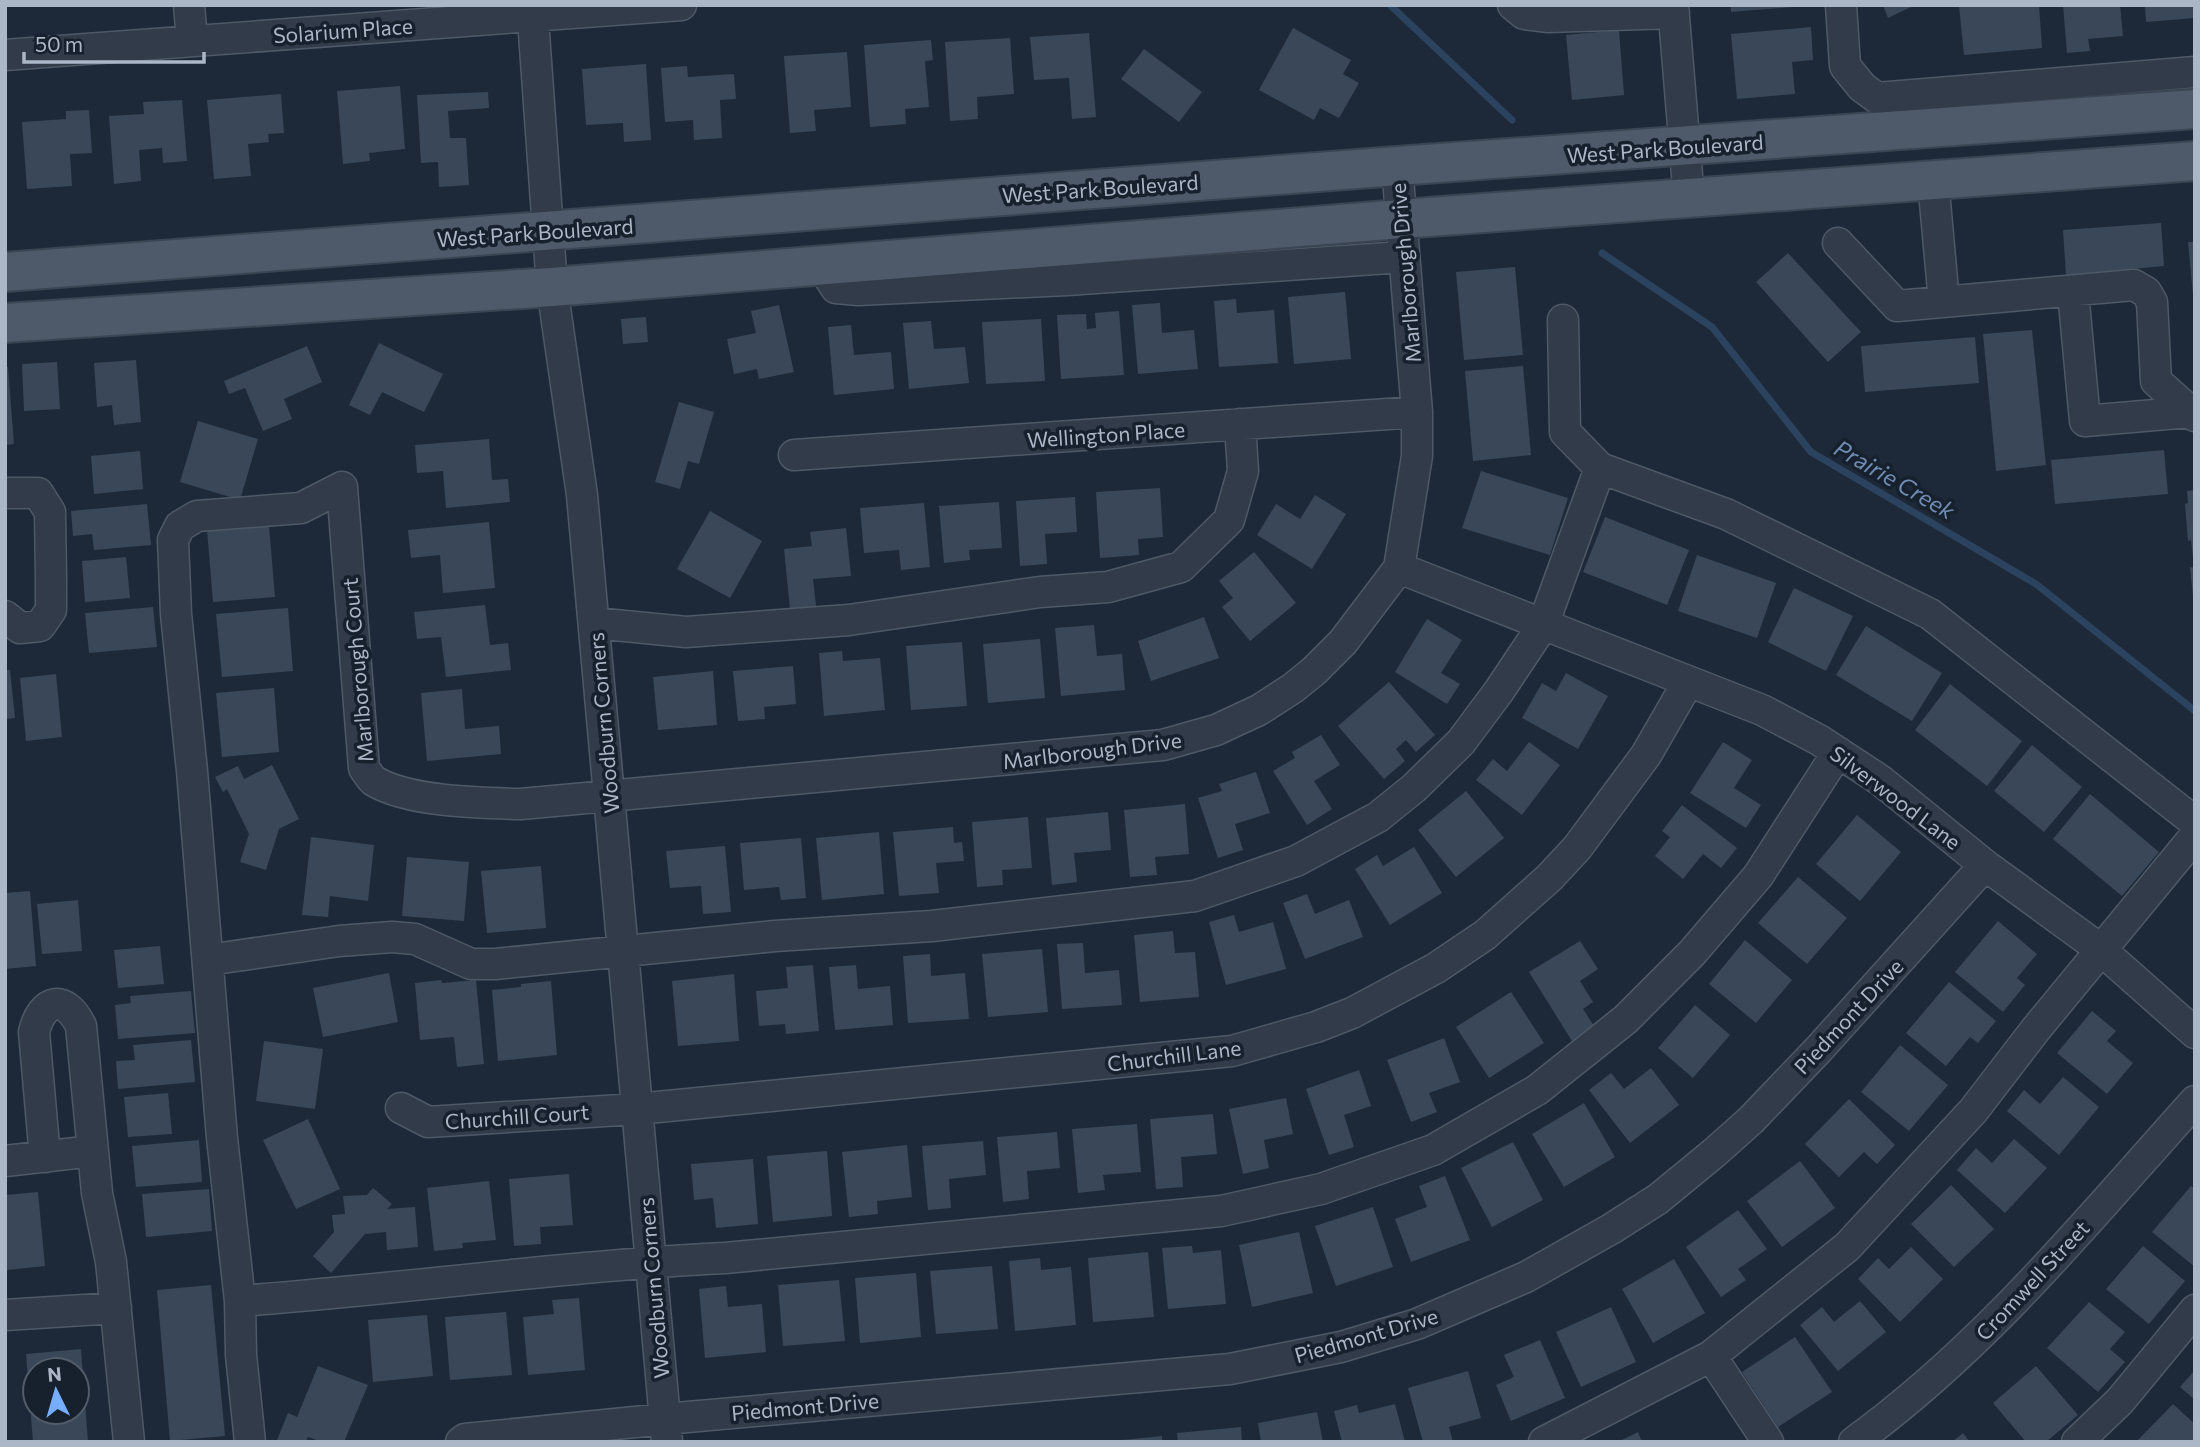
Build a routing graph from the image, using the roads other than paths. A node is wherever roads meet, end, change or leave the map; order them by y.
1 (190, 5) edge
2 (681, 5) edge
3 (1513, 5) edge
4 (1841, 5) edge
5 (1674, 9) edge
6 (533, 11) edge
7 (354, 17) edge
8 (192, 40) junction
9 (5, 55) edge
10 (2195, 72) edge
11 (2195, 109) edge
12 (1684, 147) junction
13 (2195, 161) edge
14 (1397, 166) junction
15 (1933, 180) junction
16 (1689, 199) junction
17 (1401, 219) junction
18 (548, 230) junction
19 (1838, 243) dead end
20 (1404, 257) junction
21 (821, 265) junction
22 (5, 272) edge
23 (552, 287) junction
24 (2073, 292) junction
25 (1944, 302) junction
26 (1563, 320) dead end
27 (5, 323) edge
28 (1417, 412) junction
29 (2192, 414) edge
30 (1240, 424) junction
31 (794, 455) dead end
32 (1600, 468) junction
33 (5, 493) edge
34 (1399, 568) junction
35 (5, 616) edge
36 (594, 623) junction
37 (1543, 625) junction
38 (1688, 682) junction
39 (1838, 752) junction
40 (609, 796) junction
41 (2195, 822) edge
42 (2195, 836) edge
43 (1985, 865) junction
44 (2101, 949) junction
45 (624, 952) junction
46 (208, 960) junction
47 (2195, 1033) edge
48 (2195, 1101) edge
49 (401, 1108) dead end
50 (637, 1109) junction
51 (93, 1151) junction
52 (45, 1157) junction
53 (5, 1161) edge
54 (651, 1261) junction
55 (240, 1301) junction
56 (116, 1308) junction
57 (2195, 1310) edge
58 (5, 1314) edge
59 (1711, 1356) junction
60 (666, 1430) edge
61 (129, 1442) edge
62 (250, 1442) edge
63 (461, 1442) edge
64 (1544, 1442) edge
65 (1768, 1442) edge
66 (1854, 1442) edge
67 (2077, 1442) edge

1 - 8 street
2 - 6 street, Solarium Place
3 - 5 street
4 - 10 street
5 - 12 street
6 - 7 street, Solarium Place
6 - 18 street, Woodburn Corners
7 - 8 street, Solarium Place
8 - 9 street, Solarium Place
11 - 12 main road, West Park Boulevard
12 - 14 main road, West Park Boulevard
12 - 16 street
13 - 15 main road
14 - 17 street, Marlborough Drive
14 - 18 main road, West Park Boulevard
15 - 16 main road
15 - 25 street
16 - 17 main road
17 - 20 street, Marlborough Drive
17 - 21 main road
18 - 22 main road, West Park Boulevard
18 - 23 street, Woodburn Corners
19 - 25 street
20 - 21 street
20 - 28 street, Marlborough Drive
21 - 23 main road
23 - 27 main road
23 - 36 street, Woodburn Corners
24 - 25 street
24 - 29 street
24 - 29 street
26 - 32 street
28 - 30 street, Wellington Place
28 - 34 street, Marlborough Drive
30 - 31 street, Wellington Place
30 - 36 street
32 - 37 street
32 - 41 street
33 - 35 street
34 - 37 street, Silverwood Lane
34 - 40 street, Marlborough Drive
36 - 40 street, Woodburn Corners
37 - 38 street, Silverwood Lane
37 - 45 street
38 - 39 street, Silverwood Lane
38 - 50 street, Churchill Lane
39 - 43 street, Silverwood Lane
39 - 54 street
40 - 45 street, Woodburn Corners
40 - 46 street, Marlborough Court
42 - 44 street
43 - 44 street, Silverwood Lane
43 - 60 street, Piedmont Drive
44 - 47 street, Silverwood Lane
44 - 59 street
45 - 46 street
45 - 50 street, Woodburn Corners
46 - 55 street
48 - 66 street, Cromwell Street
49 - 50 street, Churchill Court
50 - 54 street, Woodburn Corners
51 - 52 street
51 - 52 street
51 - 56 street
52 - 53 street
54 - 55 street
54 - 60 street, Woodburn Corners
55 - 62 street
56 - 58 street
56 - 61 street
57 - 67 street
59 - 64 street
59 - 65 street
60 - 63 street, Piedmont Drive

